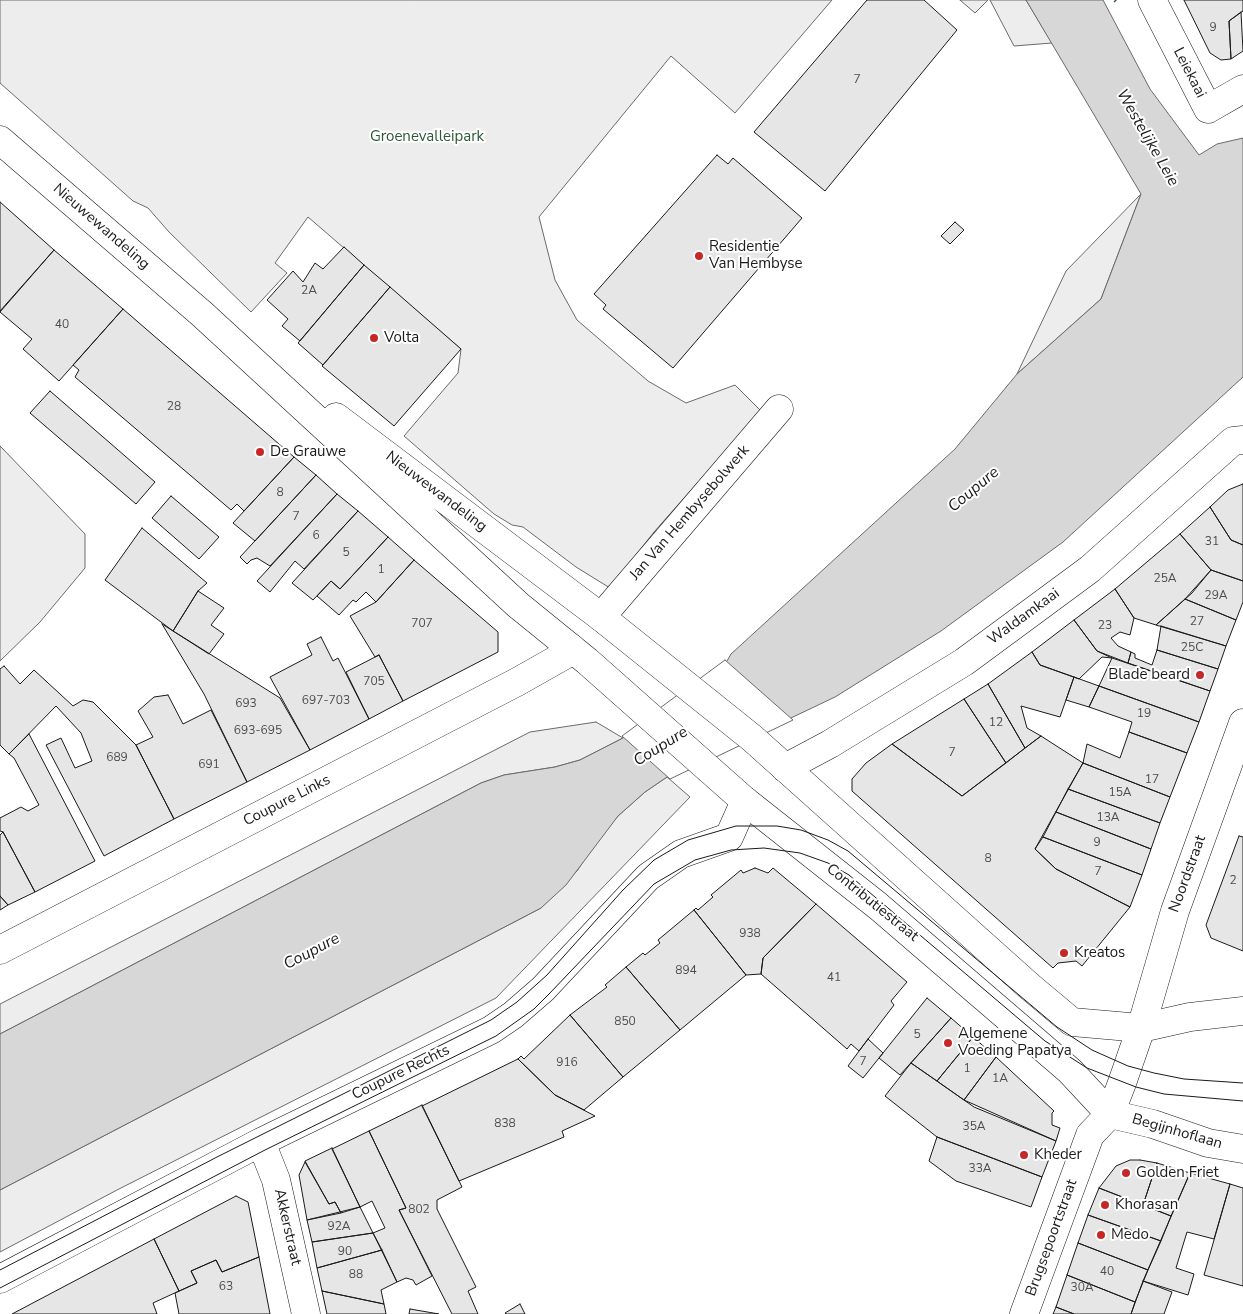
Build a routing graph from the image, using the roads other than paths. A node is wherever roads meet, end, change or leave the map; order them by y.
1 (1152, 0) edge
2 (1243, 89) edge
3 (0, 140) edge
4 (202, 314) junction
5 (780, 409) dead end
6 (1243, 440) edge
7 (601, 617) junction
8 (572, 648) junction
9 (629, 697) joint
10 (1243, 724) edge
11 (785, 768) junction
12 (745, 801) junction
13 (0, 950) edge
14 (1243, 1011) edge
15 (1141, 1028) junction
16 (1110, 1114) junction
17 (261, 1142) junction
18 (1243, 1149) edge
19 (0, 1279) edge
20 (306, 1314) edge
21 (1024, 1314) edge

1 - 2 street, Leiekaai
3 - 4 street, Nieuwewandeling
4 - 7 street, Nieuwewandeling
4 - 8 street, Nieuwewandeling
5 - 7 street, Jan Van Hembysebolwerk
6 - 11 street, Waldamkaai
7 - 11 street, Nieuwewandeling
8 - 9 street, Nieuwewandeling
8 - 13 street, Coupure Links
9 - 12 street, Contributiestraat
10 - 15 street, Noordstraat
11 - 15 street
12 - 16 street, Contributiestraat
12 - 17 street, Coupure Rechts
14 - 15 street
15 - 16 street, Brugsepoortstraat
16 - 18 street, Begijnhoflaan
16 - 21 street, Brugsepoortstraat
17 - 19 street, Coupure Rechts
17 - 20 street, Akkerstraat

